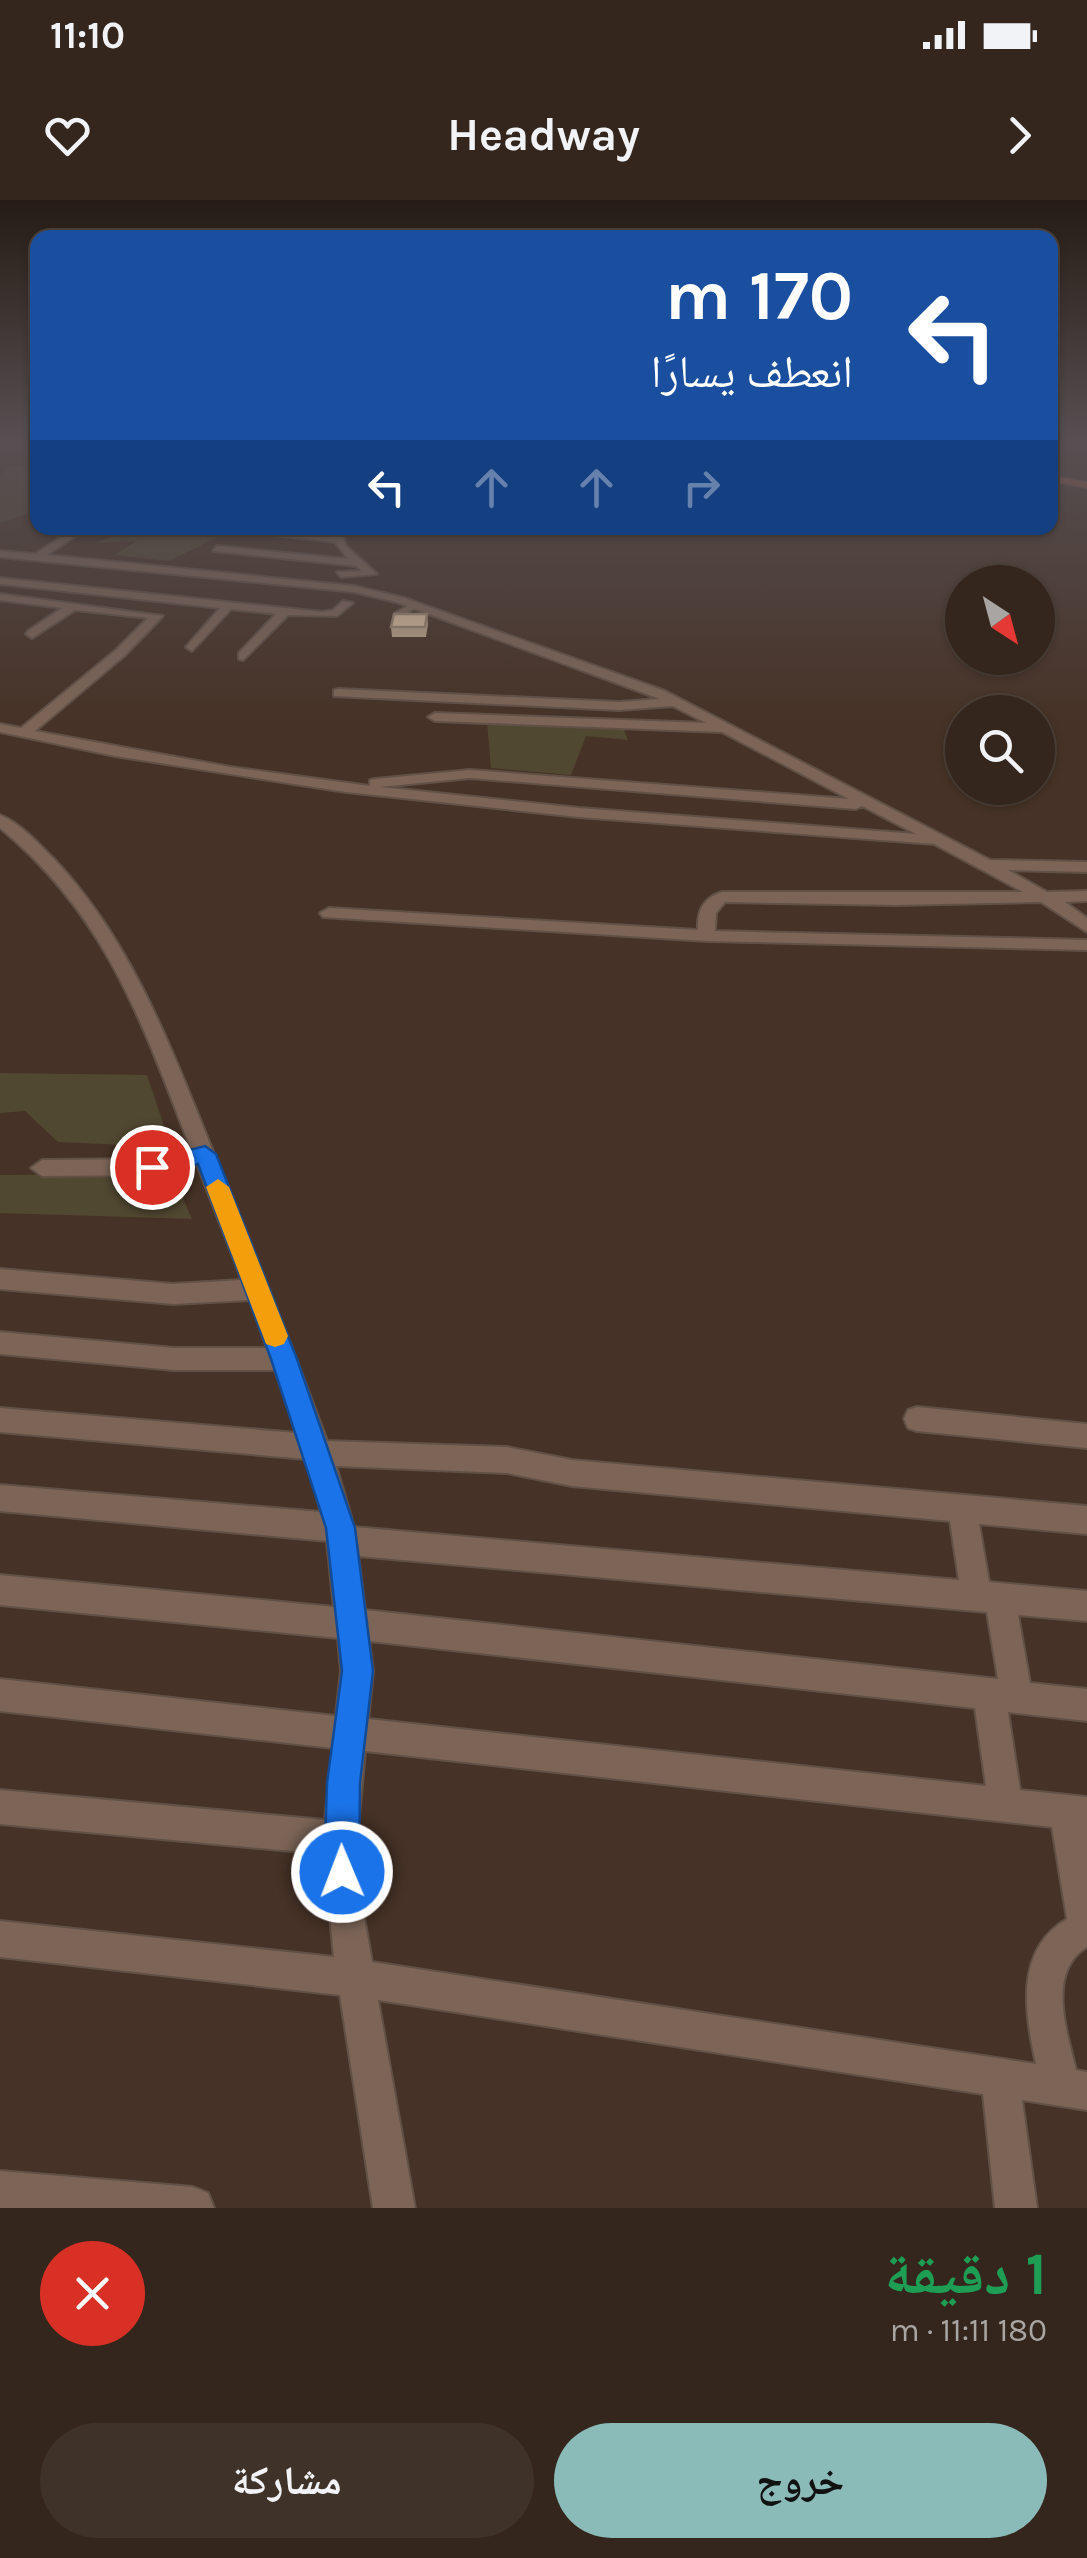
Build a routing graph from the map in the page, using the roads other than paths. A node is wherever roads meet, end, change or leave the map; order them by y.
1 (225, 536) edge
2 (66, 537) edge
3 (228, 537) edge
4 (264, 537) edge
5 (0, 545) edge
6 (0, 554) edge
7 (36, 558) junction
8 (203, 560) junction
9 (363, 564) junction
10 (0, 581) edge
11 (182, 581) junction
12 (0, 597) edge
13 (15, 598) junction
14 (168, 598) junction
15 (400, 600) junction
16 (347, 603) junction
17 (228, 605) junction
18 (415, 605) junction
19 (74, 606) junction
20 (0, 608) edge
21 (285, 611) junction
22 (147, 614) junction
23 (398, 615) edge
24 (32, 634) dead end
25 (192, 647) dead end
26 (243, 656) dead end
27 (340, 694) dead end
28 (676, 702) junction
29 (435, 717) dead end
30 (0, 728) edge
31 (722, 728) junction
32 (24, 733) junction
33 (346, 788) junction
34 (870, 805) junction
35 (0, 820) edge
36 (939, 841) junction
37 (987, 865) junction
38 (1087, 867) edge
39 (1042, 895) junction
40 (1087, 896) edge
41 (330, 913) dead end
42 (1087, 928) edge
43 (707, 936) junction
44 (1087, 944) edge
45 (205, 1154) junction
46 (42, 1168) dead end
47 (0, 1279) edge
48 (258, 1289) junction
49 (0, 1343) edge
50 (284, 1359) junction
51 (0, 1420) edge
52 (917, 1420) dead end
53 (1087, 1436) edge
54 (317, 1450) junction
55 (0, 1498) edge
56 (962, 1509) junction
57 (1087, 1520) edge
58 (342, 1534) junction
59 (0, 1590) edge
60 (988, 1597) junction
61 (1087, 1606) edge
62 (354, 1624) junction
63 (0, 1695) edge
64 (1003, 1696) junction
65 (1087, 1705) edge
66 (352, 1732) junction
67 (1006, 1804) junction
68 (0, 1806) edge
69 (1077, 1812) edge
70 (340, 1838) junction
71 (1086, 1927) edge
72 (0, 1939) edge
73 (356, 1978) junction
74 (1000, 2078) junction
75 (1074, 2089) edge
76 (0, 2191) edge
77 (192, 2208) edge
78 (394, 2208) edge
79 (1016, 2208) edge

1 - 8 street
2 - 7 street
3 - 9 street
4 - 9 street
5 - 7 street
6 - 7 street
7 - 11 street
8 - 9 street
8 - 11 street
10 - 14 street
11 - 14 street
11 - 15 street
11 - 16 street
12 - 13 street
13 - 19 street
13 - 20 street
14 - 17 street
14 - 22 street
15 - 16 street
15 - 18 street
16 - 21 street
17 - 21 street
17 - 25 street
18 - 23 lane
18 - 28 street
19 - 22 street
19 - 24 street
21 - 26 street
22 - 32 street
27 - 28 street
28 - 31 street
29 - 31 street
30 - 32 street
31 - 34 street
32 - 33 street
33 - 34 street
33 - 36 street
34 - 36 street
35 - 45 street
36 - 37 street
37 - 38 street
37 - 39 street
39 - 40 street
39 - 42 street
39 - 43 street
41 - 43 street
43 - 44 street
45 - 46 street
45 - 48 street
47 - 48 street
48 - 50 street
49 - 50 street
50 - 54 street
51 - 54 street
52 - 53 street
54 - 56 street
54 - 58 street
55 - 58 street
56 - 57 street
56 - 60 street
58 - 60 street
58 - 62 street
59 - 62 street
60 - 61 street
60 - 64 street
62 - 64 street
62 - 66 street
63 - 66 street
64 - 65 street
64 - 67 street
66 - 67 street
66 - 70 street
67 - 69 street
68 - 70 street
69 - 71 street
70 - 73 street
71 - 75 street
72 - 73 street
73 - 74 street
73 - 78 street
74 - 75 street
74 - 79 street
76 - 77 street

